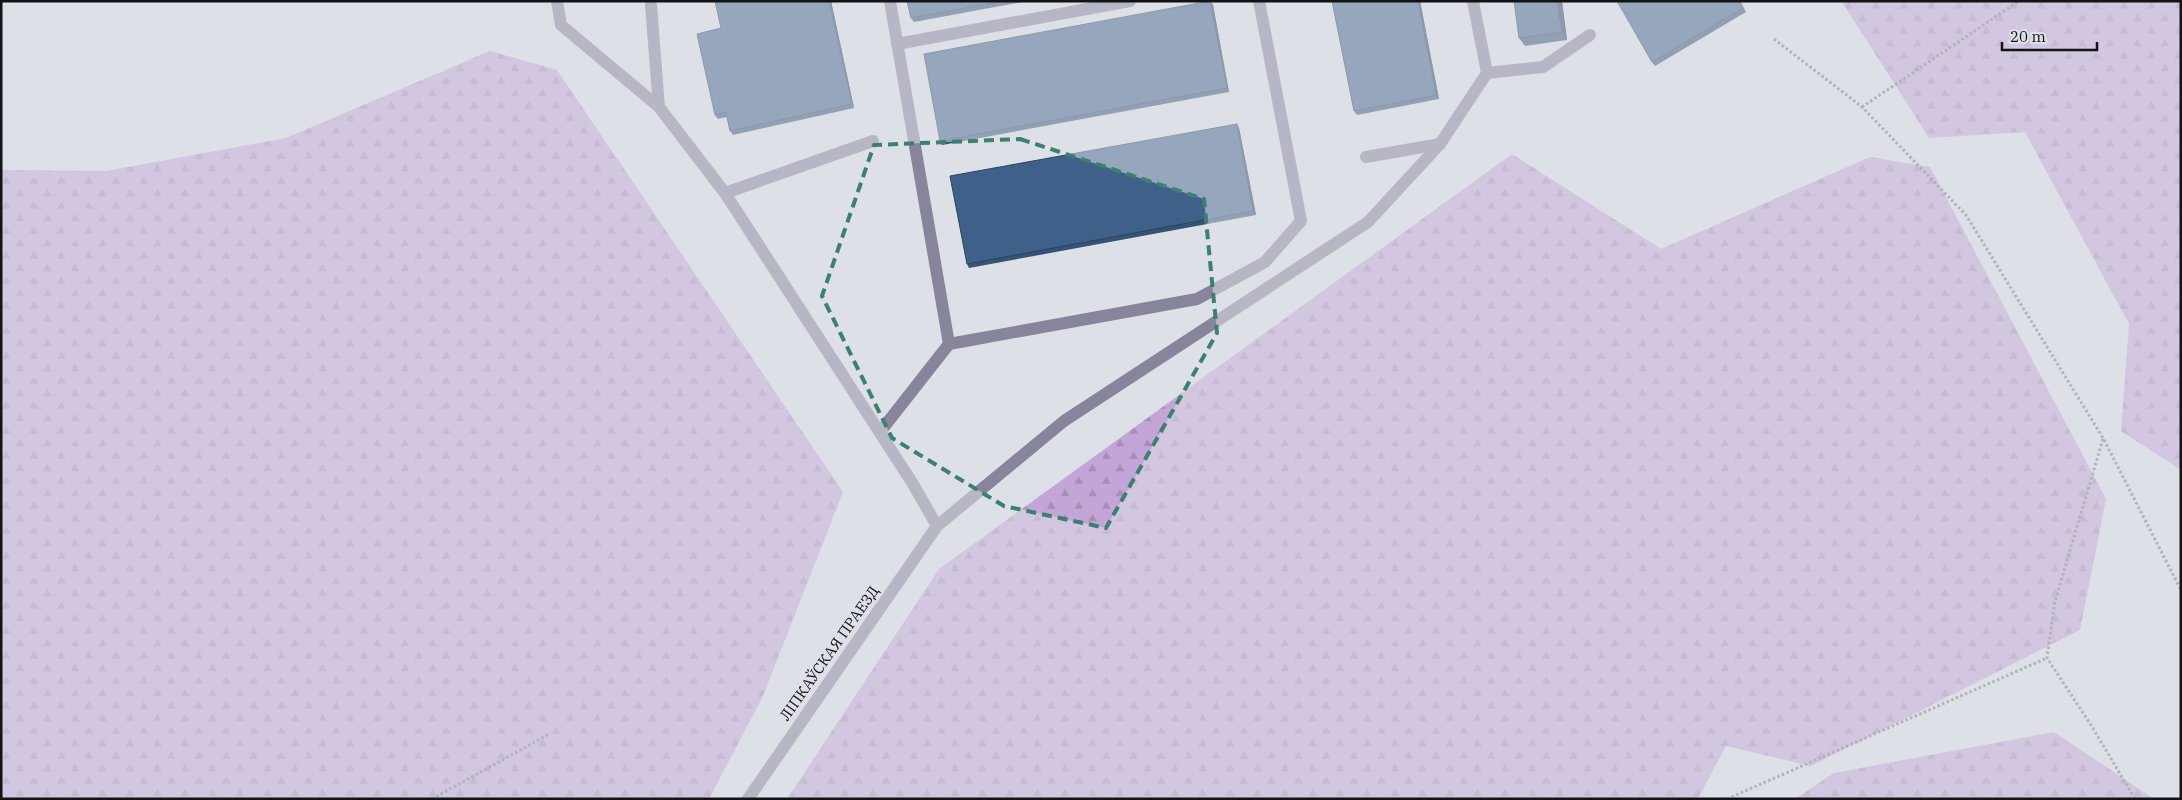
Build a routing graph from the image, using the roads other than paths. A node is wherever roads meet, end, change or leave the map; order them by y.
1 (557, 1) edge
2 (890, 1) edge
3 (1130, 1) edge
4 (1259, 1) edge
5 (1473, 1) edge
6 (651, 5) dead end
7 (1590, 35) dead end
8 (897, 44) junction
9 (1487, 73) junction
10 (659, 107) junction
11 (873, 142) dead end
12 (1440, 144) junction
13 (1366, 157) dead end
14 (725, 193) junction
15 (950, 344) junction
16 (880, 432) junction
17 (937, 526) junction
18 (748, 799) edge

1 - 10 street
2 - 8 street
3 - 8 street
4 - 15 street
5 - 9 street
6 - 10 street
7 - 9 street
8 - 15 street
9 - 12 street, ЛІПКАЎСКАЯ ПРАЕЗД
10 - 14 street
11 - 14 street
12 - 13 street
12 - 17 street, ЛІПКАЎСКАЯ ПРАЕЗД
14 - 16 street
15 - 16 street
16 - 17 street
17 - 18 street, ЛІПКАЎСКАЯ ПРАЕЗД

